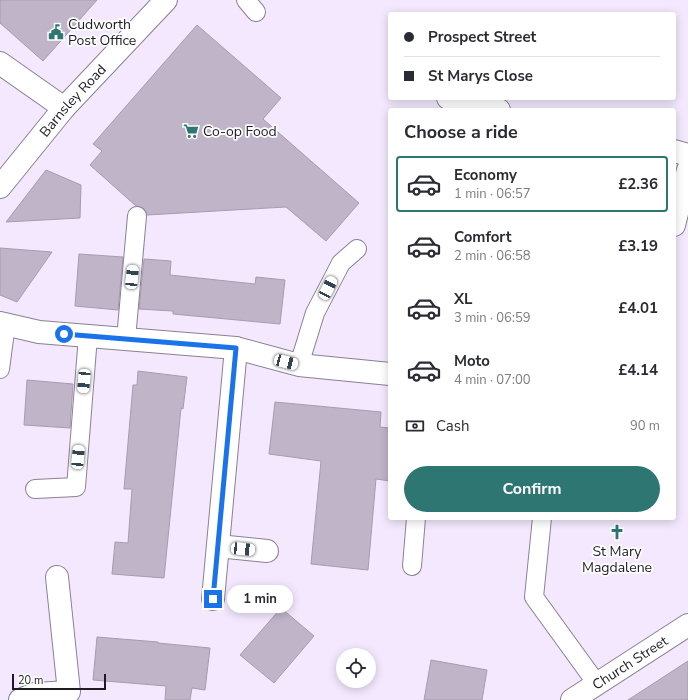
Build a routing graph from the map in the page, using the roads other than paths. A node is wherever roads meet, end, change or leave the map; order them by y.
1 (166, 0) edge
2 (0, 63) edge
3 (456, 100) edge
4 (64, 108) junction
5 (490, 108) edge
6 (676, 152) edge
7 (688, 155) edge
8 (688, 170) edge
9 (0, 187) edge
10 (138, 216) dead end
11 (676, 217) edge
12 (357, 248) dead end
13 (3, 324) edge
14 (88, 336) junction
15 (126, 339) junction
16 (236, 348) junction
17 (299, 365) junction
18 (0, 369) edge
19 (388, 374) edge
20 (35, 489) dead end
21 (416, 520) edge
22 (542, 520) edge
23 (218, 546) junction
24 (267, 551) dead end
25 (412, 566) dead end
26 (57, 577) dead end
27 (213, 599) dead end
28 (688, 625) edge
29 (597, 684) junction
30 (20, 700) edge
31 (572, 700) edge

1 - 4 street, Barnsley Road
2 - 4 street
3 - 5 street
4 - 9 street, Barnsley Road
6 - 7 street
8 - 11 street
10 - 15 lane
12 - 17 lane
13 - 14 street
13 - 18 lane
14 - 15 street
14 - 20 lane
15 - 16 street
16 - 17 street
16 - 23 street
17 - 19 street
21 - 25 lane
22 - 29 lane
23 - 24 street
23 - 27 street
26 - 30 street
28 - 29 street, Church Street
29 - 31 street, Church Street

